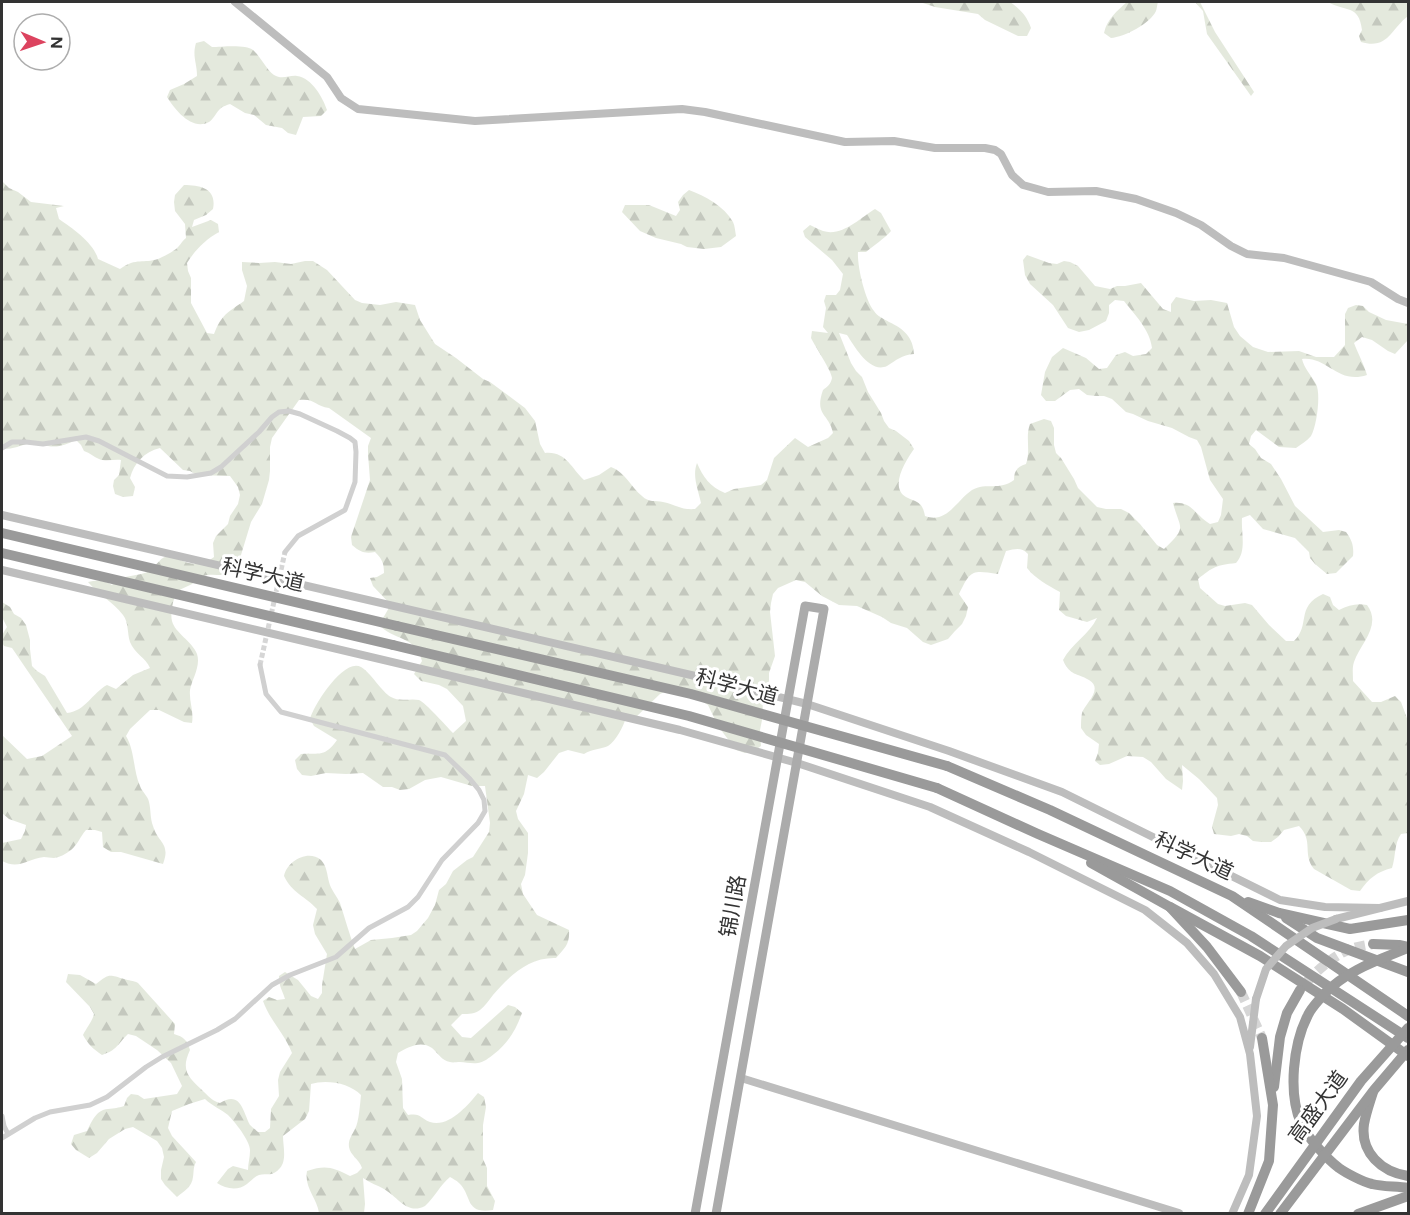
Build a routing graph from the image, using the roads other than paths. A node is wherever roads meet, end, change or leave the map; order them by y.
1 (235, 2) edge
2 (1408, 303) edge
3 (2, 448) edge
4 (2, 516) edge
5 (2, 533) edge
6 (285, 552) tunnel mouth
7 (2, 553) edge
8 (2, 570) edge
9 (260, 665) tunnel mouth
10 (788, 700) junction
11 (807, 704) junction
12 (778, 757) junction
13 (797, 763) junction
14 (1038, 834) junction
15 (1232, 896) junction
16 (1408, 901) edge
17 (1170, 908) junction
18 (1380, 908) junction
19 (1279, 913) junction
20 (1408, 920) edge
21 (1373, 945) tunnel mouth
22 (1408, 948) edge
23 (1408, 972) edge
24 (1300, 990) tunnel mouth
25 (1241, 992) tunnel mouth
26 (1408, 1016) edge
27 (1408, 1028) edge
28 (1263, 1038) tunnel mouth
29 (1408, 1038) edge
30 (1408, 1050) edge
31 (1250, 1054) junction
32 (1408, 1056) edge
33 (741, 1078) junction
34 (1374, 1090) junction
35 (1273, 1105) junction
36 (2, 1116) edge
37 (8, 1134) junction
38 (2, 1138) edge
39 (1408, 1176) edge
40 (1408, 1188) edge
41 (1408, 1196) edge
42 (1408, 1201) edge
43 (1179, 1213) edge
44 (695, 1214) edge
45 (716, 1214) edge
46 (1232, 1214) edge
47 (1248, 1214) edge
48 (1265, 1214) edge
49 (1280, 1214) edge
50 (1358, 1214) edge
51 (1377, 1214) edge

1 - 2 main road
3 - 6 street
4 - 10 main road, 科学大道
5 - 15 highway, 科学大道, bridge
7 - 14 highway, 科学大道, bridge
8 - 12 main road
9 - 37 street
10 - 11 main road, 科学大道
10 - 11 main road, 锦川路
10 - 12 main road, 锦川路
11 - 13 main road, 锦川路
11 - 18 main road, 科学大道
12 - 13 main road
12 - 44 main road, 锦川路
13 - 31 main road
13 - 33 main road, 锦川路
14 - 17 highway
14 - 29 highway, 科学大道
15 - 19 highway
15 - 26 highway, 科学大道
16 - 18 main road
17 - 25 highway
17 - 32 highway
18 - 31 main road, bridge
19 - 20 highway
19 - 23 highway
21 - 22 highway
22 - 40 highway, bridge
24 - 35 highway
27 - 48 highway, 高盛大道, bridge
28 - 35 highway
30 - 34 highway, 高盛大道, bridge
31 - 46 main road, 高盛大道
33 - 43 main road
33 - 45 main road, 锦川路
34 - 39 highway
34 - 49 highway, 高盛大道, bridge
35 - 47 highway
36 - 37 street
37 - 38 street
41 - 50 highway
42 - 51 highway

